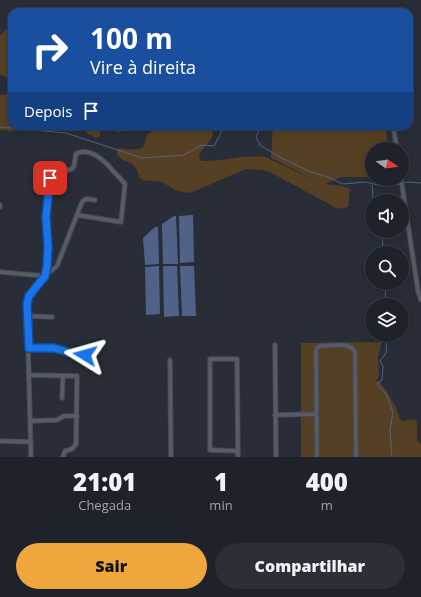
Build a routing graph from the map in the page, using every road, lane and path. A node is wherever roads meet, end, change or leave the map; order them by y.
1 (394, 130) edge
2 (395, 142) edge
3 (402, 186) edge
4 (95, 200) dead end
5 (77, 215) junction
6 (0, 272) edge
7 (45, 276) junction
8 (421, 300) edge
9 (28, 316) junction
10 (52, 317) dead end
11 (275, 345) dead end
12 (29, 348) junction
13 (85, 355) dead end
14 (170, 360) dead end
15 (30, 375) junction
16 (63, 376) junction
17 (62, 398) dead end
18 (316, 414) junction
19 (275, 415) junction
20 (77, 416) junction
21 (31, 421) junction
22 (0, 441) edge
23 (31, 442) junction
24 (238, 451) junction
25 (31, 457) edge
26 (63, 457) edge
27 (171, 457) edge
28 (238, 457) edge
29 (276, 457) edge
30 (317, 457) edge
31 (356, 457) edge

1 - 2 street
3 - 8 street
4 - 5 street
5 - 7 street
5 - 7 street
6 - 7 street
7 - 9 street
9 - 10 street
9 - 12 street
11 - 19 street
12 - 13 street
12 - 15 street
14 - 27 street
15 - 16 street
15 - 21 street
16 - 17 street
16 - 20 street
18 - 19 street
18 - 30 street
18 - 31 street
19 - 29 street
20 - 21 street
20 - 26 street
21 - 23 street
22 - 23 street
23 - 25 street
24 - 24 street
24 - 28 street

